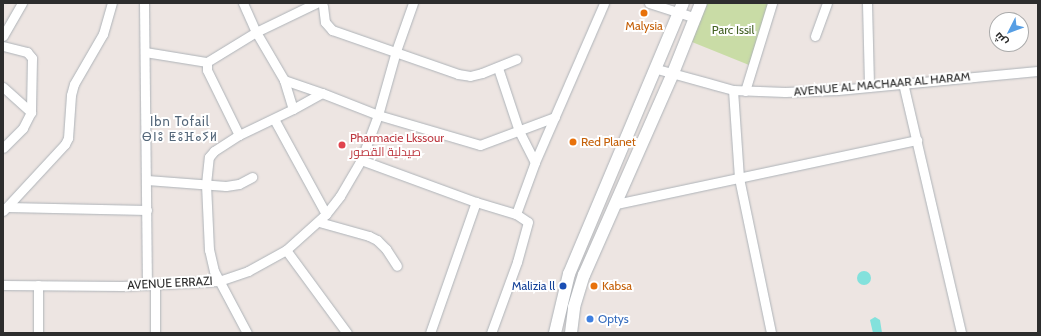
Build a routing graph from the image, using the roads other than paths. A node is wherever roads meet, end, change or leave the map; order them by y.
1 (22, 3) edge
2 (112, 3) edge
3 (144, 3) edge
4 (243, 3) edge
5 (413, 3) edge
6 (604, 3) edge
7 (649, 3) edge
8 (701, 3) edge
9 (772, 3) edge
10 (827, 3) edge
11 (867, 3) edge
12 (320, 4) edge
13 (682, 8) edge
14 (696, 18) junction
15 (256, 32) junction
16 (3, 36) edge
17 (815, 36) dead end
18 (3, 46) edge
19 (145, 52) junction
20 (396, 52) junction
21 (516, 59) dead end
22 (207, 62) junction
23 (498, 68) junction
24 (657, 69) junction
25 (1038, 71) edge
26 (673, 74) junction
27 (284, 80) junction
28 (903, 83) junction
29 (3, 87) edge
30 (869, 87) junction
31 (733, 90) junction
32 (744, 91) junction
33 (322, 93) junction
34 (293, 109) junction
35 (31, 112) junction
36 (378, 115) junction
37 (554, 117) junction
38 (274, 119) junction
39 (519, 131) junction
40 (239, 135) junction
41 (917, 140) junction
42 (3, 148) edge
43 (360, 160) junction
44 (536, 162) junction
45 (252, 177) dead end
46 (738, 178) junction
47 (147, 180) junction
48 (206, 184) junction
49 (476, 202) junction
50 (616, 204) junction
51 (5, 209) edge
52 (147, 210) junction
53 (326, 214) junction
54 (516, 214) junction
55 (319, 222) junction
56 (286, 250) junction
57 (397, 266) dead end
58 (219, 281) junction
59 (3, 285) edge
60 (38, 285) junction
61 (151, 285) junction
62 (38, 333) edge
63 (155, 333) edge
64 (247, 333) edge
65 (347, 333) edge
66 (430, 333) edge
67 (491, 333) edge
68 (555, 333) edge
69 (571, 333) edge
70 (771, 333) edge
71 (961, 333) edge

1 - 16 street
2 - 51 street
3 - 19 street
4 - 15 street
5 - 20 street, AVENUE ERRAZI
6 - 37 street
7 - 13 street
8 - 14 main road
9 - 32 street
10 - 17 street
11 - 30 street
12 - 15 street
12 - 20 street
13 - 14 street
13 - 24 main road
14 - 26 main road
15 - 22 street
15 - 27 street
18 - 35 street
19 - 22 street
19 - 47 street
20 - 23 street
20 - 36 street, AVENUE ERRAZI
21 - 23 street
22 - 40 street
23 - 39 street
24 - 26 street, AVENUE AL MACHAAR AL HARAM
24 - 68 main road
25 - 28 street, AVENUE AL MACHAAR AL HARAM
26 - 31 street, AVENUE AL MACHAAR AL HARAM
26 - 50 main road
27 - 33 street
27 - 34 street
28 - 30 street, AVENUE AL MACHAAR AL HARAM
28 - 41 street
29 - 35 street
30 - 32 street, AVENUE AL MACHAAR AL HARAM
31 - 32 street, AVENUE AL MACHAAR AL HARAM
31 - 46 street
33 - 34 street
33 - 36 street
34 - 38 street
35 - 42 street
36 - 39 street
36 - 43 street, AVENUE ERRAZI
37 - 39 street
37 - 44 street
38 - 40 street
38 - 53 street
39 - 44 street
40 - 48 street
41 - 46 street
41 - 71 street
43 - 49 street
43 - 53 street, AVENUE ERRAZI
44 - 54 street
45 - 48 street
46 - 50 street
46 - 70 street
47 - 48 street
47 - 52 street
48 - 58 street
49 - 54 street
49 - 66 street
50 - 69 main road
51 - 52 street
52 - 61 street
53 - 55 street, AVENUE ERRAZI
54 - 67 street
55 - 56 street, AVENUE ERRAZI
55 - 57 street
56 - 58 street, AVENUE ERRAZI
56 - 65 street
58 - 61 street, AVENUE ERRAZI
58 - 64 street
59 - 60 street, AVENUE ERRAZI
60 - 61 street, AVENUE ERRAZI
60 - 62 street
61 - 63 street

